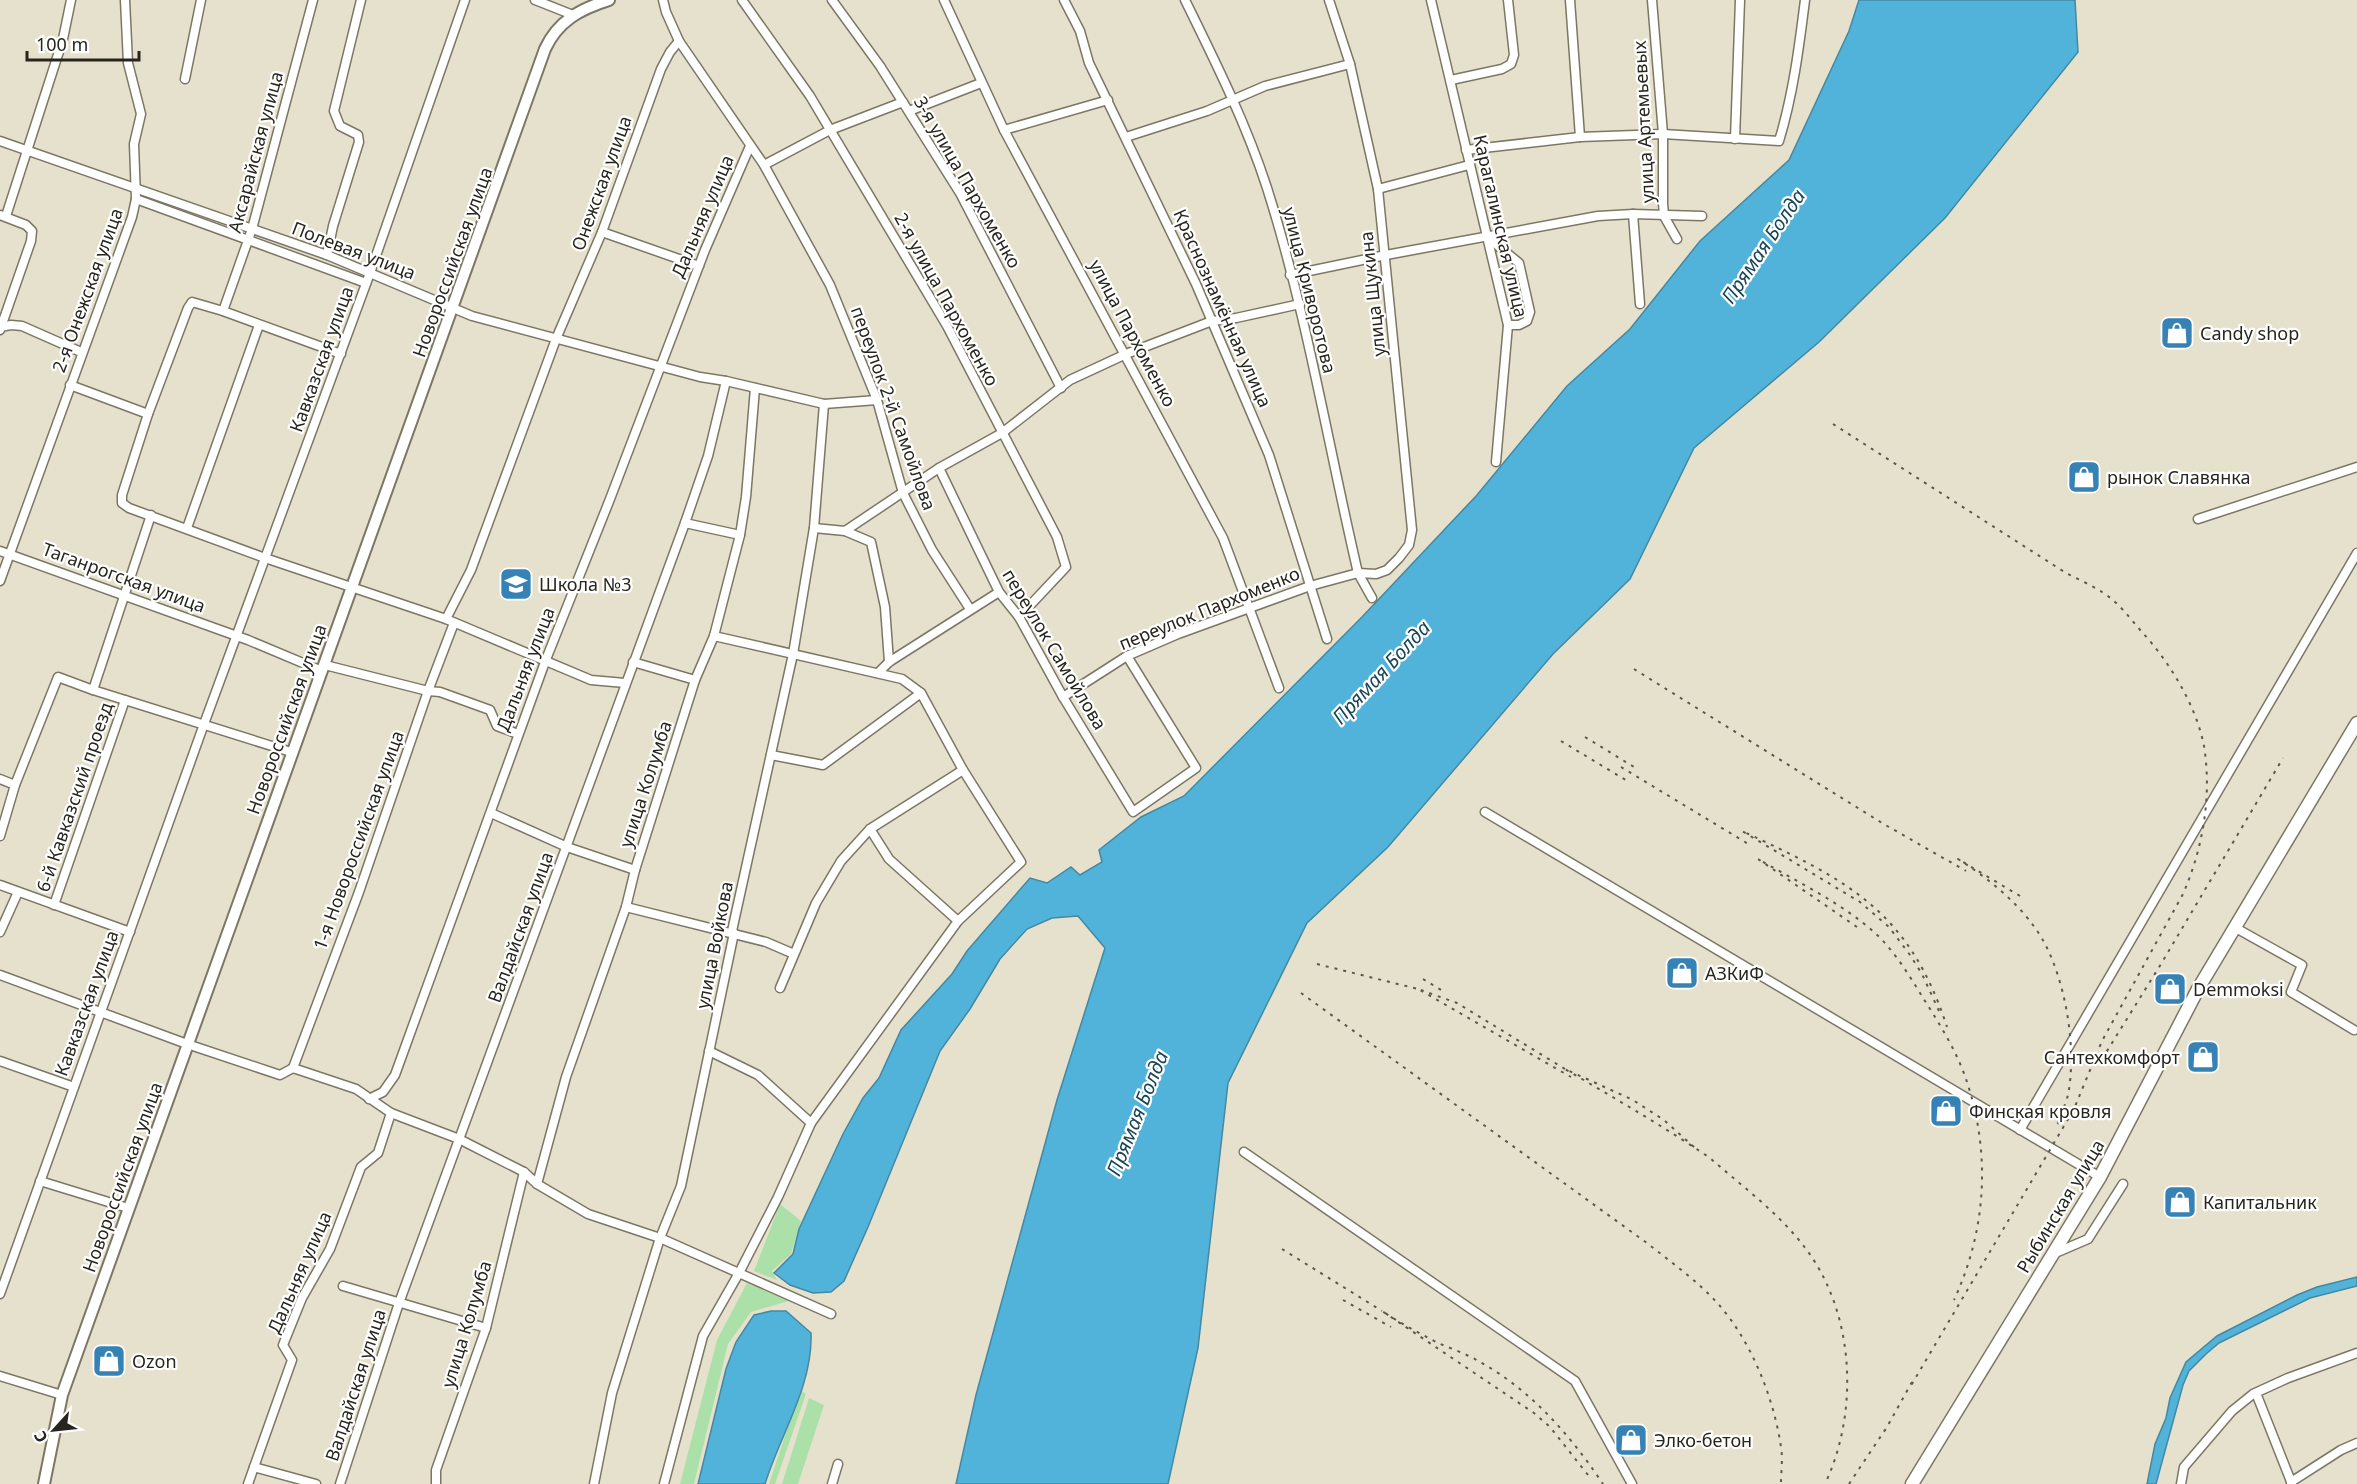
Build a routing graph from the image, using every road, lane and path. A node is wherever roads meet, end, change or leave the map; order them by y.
1 (71, 0) edge
2 (125, 0) edge
3 (201, 0) edge
4 (313, 0) edge
5 (361, 0) edge
6 (465, 0) edge
7 (535, 0) edge
8 (609, 0) edge
9 (663, 0) edge
10 (742, 0) edge
11 (832, 0) edge
12 (944, 0) edge
13 (1064, 0) edge
14 (1185, 0) edge
15 (1329, 0) edge
16 (1431, 0) edge
17 (1508, 0) edge
18 (1570, 0) edge
19 (1652, 0) edge
20 (1740, 0) edge
21 (1805, 0) edge
22 (573, 15) junction
23 (679, 41) junction
24 (1350, 64) junction
25 (185, 79) dead end
26 (1451, 80) junction
27 (981, 83) junction
28 (1233, 99) junction
29 (1108, 100) junction
30 (903, 102) junction
31 (909, 111) junction
32 (830, 130) junction
33 (1004, 130) junction
34 (1664, 135) junction
35 (1126, 137) junction
36 (1580, 137) junction
37 (1735, 139) junction
38 (0, 141) edge
39 (750, 146) junction
40 (26, 150) junction
41 (1466, 150) junction
42 (764, 165) junction
43 (1469, 165) junction
44 (135, 188) junction
45 (1378, 189) junction
46 (136, 199) junction
47 (1633, 214) junction
48 (3, 215) edge
49 (1664, 216) junction
50 (1702, 216) dead end
51 (252, 229) junction
52 (602, 232) junction
53 (1486, 236) junction
54 (1677, 238) dead end
55 (249, 239) junction
56 (327, 255) junction
57 (1386, 255) junction
58 (699, 266) junction
59 (370, 273) junction
60 (1290, 275) junction
61 (366, 283) junction
62 (1300, 304) junction
63 (1640, 304) dead end
64 (453, 308) junction
65 (223, 311) junction
66 (1212, 321) junction
67 (259, 325) junction
68 (1508, 325) junction
69 (0, 327) edge
70 (556, 339) junction
71 (81, 352) junction
72 (341, 354) junction
73 (1126, 354) junction
74 (660, 365) junction
75 (726, 381) junction
76 (70, 385) junction
77 (755, 388) junction
78 (1062, 388) junction
79 (877, 399) junction
80 (824, 404) junction
81 (148, 414) junction
82 (1002, 433) junction
83 (1496, 462) dead end
84 (2357, 467) edge
85 (939, 468) junction
86 (903, 493) junction
87 (151, 515) junction
88 (2198, 519) dead end
89 (686, 523) junction
90 (187, 528) junction
91 (814, 528) junction
92 (845, 531) junction
93 (740, 535) junction
94 (0, 551) edge
95 (2357, 553) edge
96 (10, 554) junction
97 (265, 558) junction
98 (1358, 573) junction
99 (1376, 574) joint
100 (0, 581) edge
101 (353, 585) junction
102 (1310, 586) junction
103 (999, 592) junction
104 (125, 595) junction
105 (1371, 597) dead end
106 (1249, 608) junction
107 (970, 609) junction
108 (1018, 617) junction
109 (450, 621) junction
110 (236, 635) junction
111 (714, 636) junction
112 (1327, 639) dead end
113 (794, 654) junction
114 (1127, 656) junction
115 (545, 662) junction
116 (633, 662) junction
117 (889, 663) junction
118 (323, 668) junction
119 (878, 673) junction
120 (695, 680) junction
121 (625, 684) junction
122 (1279, 688) dead end
123 (93, 690) junction
124 (428, 691) junction
125 (921, 693) junction
126 (1063, 697) junction
127 (125, 700) junction
128 (2357, 723) edge
129 (204, 724) junction
130 (518, 734) junction
131 (291, 752) junction
132 (771, 755) junction
133 (963, 770) junction
134 (0, 778) edge
135 (15, 784) junction
136 (1485, 812) dead end
137 (491, 813) junction
138 (870, 829) junction
139 (0, 836) edge
140 (567, 847) junction
141 (635, 870) junction
142 (0, 885) edge
143 (18, 892) junction
144 (54, 905) junction
145 (626, 908) junction
146 (958, 921) junction
147 (2234, 927) junction
148 (0, 932) edge
149 (130, 932) junction
150 (734, 933) junction
151 (794, 954) junction
152 (0, 975) edge
153 (780, 988) dead end
154 (101, 1013) junction
155 (2354, 1030) dead end
156 (188, 1044) junction
157 (709, 1051) junction
158 (0, 1060) edge
159 (293, 1068) junction
160 (74, 1087) junction
161 (369, 1099) junction
162 (391, 1113) junction
163 (811, 1123) junction
164 (2020, 1130) junction
165 (459, 1140) junction
166 (1244, 1152) dead end
167 (524, 1172) junction
168 (2100, 1177) junction
169 (40, 1181) junction
170 (537, 1184) junction
171 (2123, 1184) dead end
172 (128, 1209) junction
173 (660, 1238) junction
174 (2053, 1254) junction
175 (739, 1273) junction
176 (343, 1286) dead end
177 (0, 1291) edge
178 (399, 1303) junction
179 (831, 1314) dead end
180 (486, 1328) junction
181 (2357, 1353) edge
182 (0, 1376) edge
183 (2256, 1393) junction
184 (62, 1395) junction
185 (2357, 1443) edge
186 (838, 1464) dead end
187 (254, 1467) junction
188 (2292, 1483) edge
189 (44, 1484) edge
190 (248, 1484) edge
191 (316, 1484) edge
192 (340, 1484) edge
193 (436, 1484) edge
194 (594, 1484) edge
195 (664, 1484) edge
196 (832, 1484) edge
197 (1632, 1484) edge
198 (1912, 1484) edge
199 (2181, 1484) edge

1 - 40 street
2 - 44 street, 2-я Онежская улица
3 - 25 street
4 - 51 street, Аксарайская улица
5 - 56 street
6 - 59 street, Кавказская улица
7 - 22 street
8 - 22 street, Новороссийская улица
9 - 23 street, переулок 2-й Самойлова
10 - 32 street, 2-я улица Пархоменко
11 - 30 street, 3-я улица Пархоменко
12 - 27 street, улица Пархоменко
13 - 29 street, Краснознамённая улица
14 - 28 street, улица Криворотова
15 - 24 street, улица Щукина
16 - 26 street, Карагалинская улица
17 - 26 street
18 - 36 street
19 - 34 street, улица Артемьевых
20 - 37 street
21 - 37 street
22 - 64 street, Новороссийская улица
23 - 39 street, переулок 2-й Самойлова
23 - 52 street, Онежская улица
24 - 28 street
24 - 45 street, улица Щукина
26 - 41 street, Карагалинская улица
27 - 31 street
27 - 33 street, улица Пархоменко
28 - 35 street
28 - 60 street, улица Криворотова
29 - 33 street
29 - 35 street, Краснознамённая улица
30 - 31 street, 3-я улица Пархоменко
30 - 32 street
31 - 78 street, 3-я улица Пархоменко
32 - 42 street
32 - 82 street, 2-я улица Пархоменко
33 - 73 street, улица Пархоменко
34 - 36 street
34 - 37 street
34 - 49 street, улица Артемьевых
35 - 66 street, Краснознамённая улица
36 - 41 street
38 - 40 street, Полевая улица
39 - 42 street, переулок 2-й Самойлова
39 - 58 street, Дальняя улица
40 - 44 street, Полевая улица
40 - 48 street
41 - 43 street, Карагалинская улица
42 - 79 street, переулок 2-й Самойлова
43 - 45 street
43 - 53 street, Карагалинская улица
44 - 46 street, 2-я Онежская улица
44 - 51 street, Полевая улица
45 - 57 street, улица Щукина
46 - 55 street
46 - 71 street, 2-я Онежская улица
47 - 49 street
47 - 53 street
47 - 63 street
48 - 69 street
49 - 50 street
49 - 54 street, улица Артемьевых
51 - 55 street, Аксарайская улица
51 - 56 street, Полевая улица
52 - 58 street
52 - 70 street, Онежская улица
53 - 57 street
53 - 68 street, Карагалинская улица
53 - 68 street
55 - 61 street
55 - 65 street, Аксарайская улица
56 - 59 street, Полевая улица
57 - 60 street
57 - 99 street, улица Щукина
58 - 74 street, Дальняя улица
59 - 61 street, Кавказская улица
59 - 64 street, Полевая улица
60 - 62 street, улица Криворотова
61 - 72 street, Кавказская улица
62 - 66 street
62 - 98 street, улица Криворотова
64 - 70 street, Полевая улица
64 - 101 street, Новороссийская улица
65 - 67 street
65 - 81 street
66 - 73 street
66 - 102 street, Краснознамённая улица
67 - 72 street
67 - 90 street
68 - 83 street, Карагалинская улица
69 - 71 street
70 - 74 street, Полевая улица
70 - 109 street, 1-я Новороссийская улица
71 - 76 street, 2-я Онежская улица
72 - 97 street, Кавказская улица
73 - 78 street
73 - 106 street, улица Пархоменко
74 - 75 street, Полевая улица
74 - 115 street, Дальняя улица
75 - 77 street, Полевая улица
75 - 89 street, Валдайская улица
76 - 81 street
76 - 96 street, 2-я Онежская улица
77 - 80 street, Полевая улица
77 - 93 street, улица Колумба
78 - 82 street
79 - 80 street, Полевая улица
79 - 86 street, переулок 2-й Самойлова
80 - 91 street, улица Войкова
81 - 87 street
82 - 85 street
82 - 108 street, 2-я улица Пархоменко
84 - 88 street
85 - 86 street
85 - 103 street, переулок Самойлова
86 - 92 street
86 - 107 street, переулок 2-й Самойлова
87 - 90 street
87 - 104 street
89 - 93 street
89 - 116 street, Валдайская улица
90 - 97 street
91 - 92 street
91 - 113 street, улица Войкова
92 - 117 street
93 - 111 street, улица Колумба
94 - 96 street, Таганрогская улица
95 - 164 street
96 - 100 street, 2-я Онежская улица
96 - 104 street, Таганрогская улица
97 - 101 street
97 - 110 street, Кавказская улица
98 - 99 street, переулок Пархоменко
98 - 102 street, переулок Пархоменко
98 - 105 street, улица Криворотова
101 - 109 street
101 - 118 street, Новороссийская улица
102 - 106 street, переулок Пархоменко
102 - 112 street, Краснознамённая улица
103 - 107 street
103 - 108 street, переулок Самойлова
104 - 110 street, Таганрогская улица
104 - 123 street
106 - 114 street, переулок Пархоменко
106 - 122 street, улица Пархоменко
107 - 117 street
108 - 126 street, переулок Самойлова
109 - 115 street
109 - 124 street, 1-я Новороссийская улица
110 - 118 street, Таганрогская улица
110 - 129 street, Кавказская улица
111 - 113 street
111 - 120 street, улица Колумба
113 - 119 street
113 - 132 street, улица Войкова
114 - 126 street, переулок Пархоменко
114 - 126 street, переулок Самойлова
115 - 121 street
115 - 130 street, Дальняя улица
116 - 120 street
116 - 121 street, Валдайская улица
117 - 119 street
118 - 124 street, Таганрогская улица
118 - 131 street, Новороссийская улица
119 - 125 street
120 - 141 street, улица Колумба
121 - 140 street, Валдайская улица
123 - 127 street
123 - 135 street
124 - 130 street, Таганрогская улица
124 - 159 street, 1-я Новороссийская улица
125 - 132 street
125 - 133 street
127 - 129 street
127 - 144 street, 6-й Кавказский проезд
128 - 147 main road, Рыбинская улица
129 - 131 street
129 - 149 street, Кавказская улица
130 - 137 street, Дальняя улица
131 - 156 street, Новороссийская улица
132 - 150 street, улица Войкова
133 - 138 street
133 - 146 street
134 - 135 street
135 - 139 street
136 - 164 street
137 - 140 street
137 - 161 street, Дальняя улица
138 - 146 street
138 - 151 street
140 - 141 street
140 - 165 street, Валдайская улица
141 - 145 street, улица Колумба
142 - 143 street
143 - 144 street
143 - 148 street
144 - 149 street
145 - 150 street
145 - 170 street, улица Колумба
146 - 163 street
147 - 155 street
147 - 168 main road, Рыбинская улица
149 - 154 street, Кавказская улица
150 - 151 street
150 - 157 street, улица Войкова
151 - 153 street
152 - 154 street
154 - 156 street
154 - 160 street, Кавказская улица
156 - 159 street
156 - 172 street, Новороссийская улица
157 - 163 street
157 - 173 street, улица Войкова
158 - 160 street
159 - 161 street
160 - 169 street, Кавказская улица
161 - 162 street
162 - 165 street
162 - 187 street, Дальняя улица
163 - 175 street
164 - 168 street
165 - 167 street
165 - 178 street, Валдайская улица
166 - 197 street
167 - 170 street
167 - 180 street, улица Колумба
168 - 174 main road, Рыбинская улица
169 - 172 street
169 - 177 street, Кавказская улица
170 - 173 street
171 - 174 street
172 - 184 street, Новороссийская улица
173 - 175 street
173 - 194 street, улица Войкова
174 - 198 main road, Рыбинская улица
175 - 179 street
175 - 195 street
176 - 178 street
178 - 180 street
178 - 192 street, Валдайская улица
180 - 193 street, улица Колумба
181 - 183 street
182 - 184 street
183 - 188 street
183 - 199 street
184 - 189 street, Новороссийская улица
185 - 188 street
186 - 196 street
187 - 190 street, Дальняя улица
187 - 191 street

